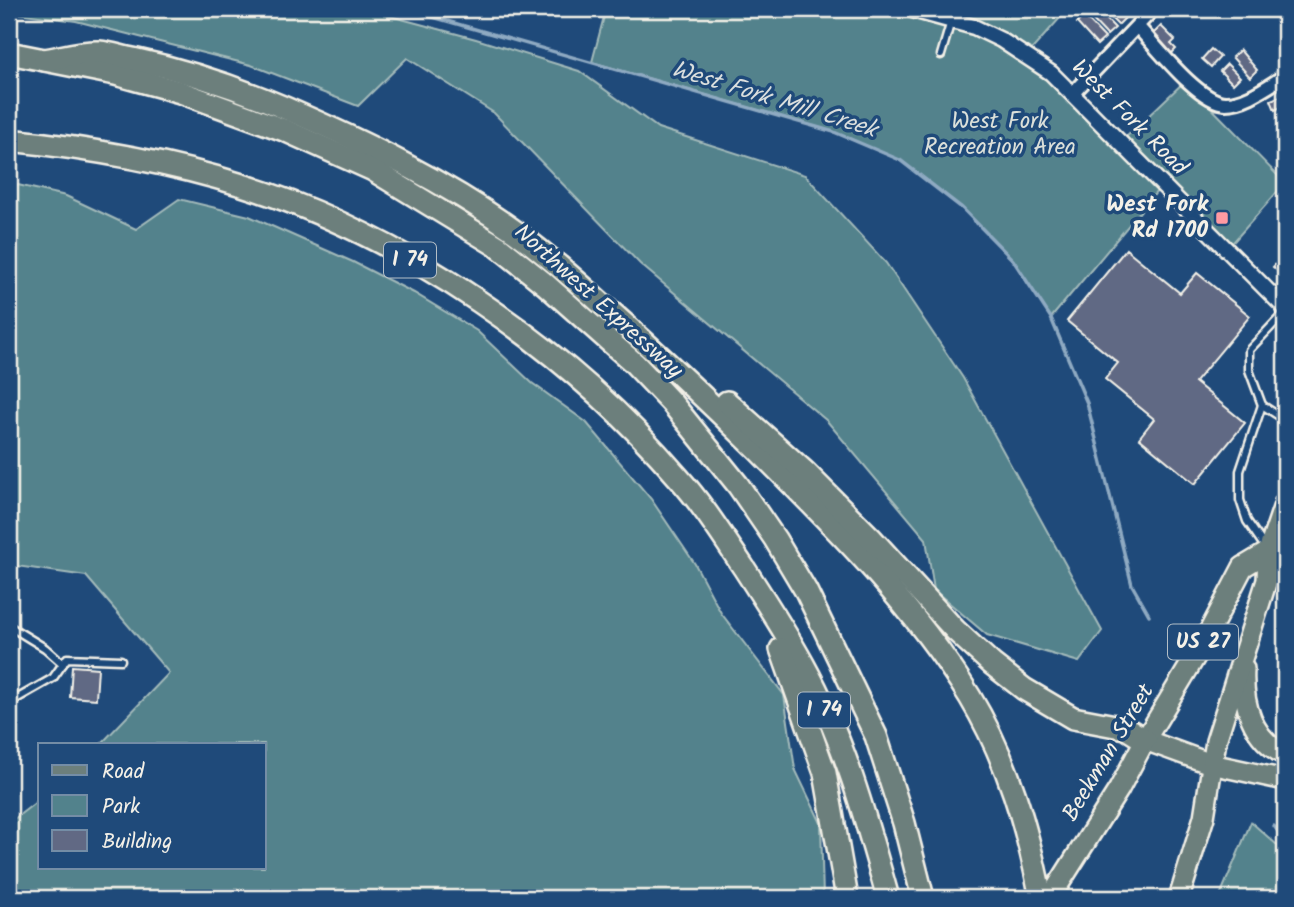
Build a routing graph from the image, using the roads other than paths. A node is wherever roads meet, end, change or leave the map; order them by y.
1 (909, 9) edge
2 (1153, 9) edge
3 (951, 19) junction
4 (1137, 26) junction
5 (9, 53) edge
6 (941, 55) dead end
7 (45, 60) junction
8 (1285, 76) edge
9 (1073, 93) junction
10 (9, 140) edge
11 (1285, 310) edge
12 (649, 346) junction
13 (1262, 405) junction
14 (1285, 420) edge
15 (1285, 502) edge
16 (724, 538) junction
17 (1268, 552) junction
18 (9, 626) edge
19 (1244, 647) junction
20 (121, 660) dead end
21 (63, 664) junction
22 (9, 702) edge
23 (1145, 740) junction
24 (1285, 755) edge
25 (1211, 764) junction
26 (1285, 780) edge
27 (847, 898) edge
28 (888, 898) edge
29 (923, 898) edge
30 (1041, 898) edge
31 (1050, 898) edge
32 (1179, 898) edge

1 - 3 street, West Fork Road
2 - 4 street
3 - 6 lane
3 - 9 street, West Fork Road
4 - 8 street
4 - 9 street
5 - 7 highway, Northwest Expressway / I 74
7 - 12 highway
7 - 29 highway, Northwest Expressway / I 74
9 - 11 street, West Fork Road
10 - 16 highway, I 74
11 - 13 lane
12 - 23 highway
12 - 30 highway
13 - 14 lane
13 - 17 lane
15 - 17 main road, US 27
16 - 27 highway
16 - 28 highway, I 74
17 - 19 main road, US 27
17 - 23 main road, Beekman Street / US 27
18 - 21 lane
19 - 24 main road
19 - 25 main road, US 27
20 - 21 lane
21 - 22 lane
23 - 25 main road
23 - 31 main road, Beekman Street / US 27
25 - 26 main road
25 - 32 main road, US 27

